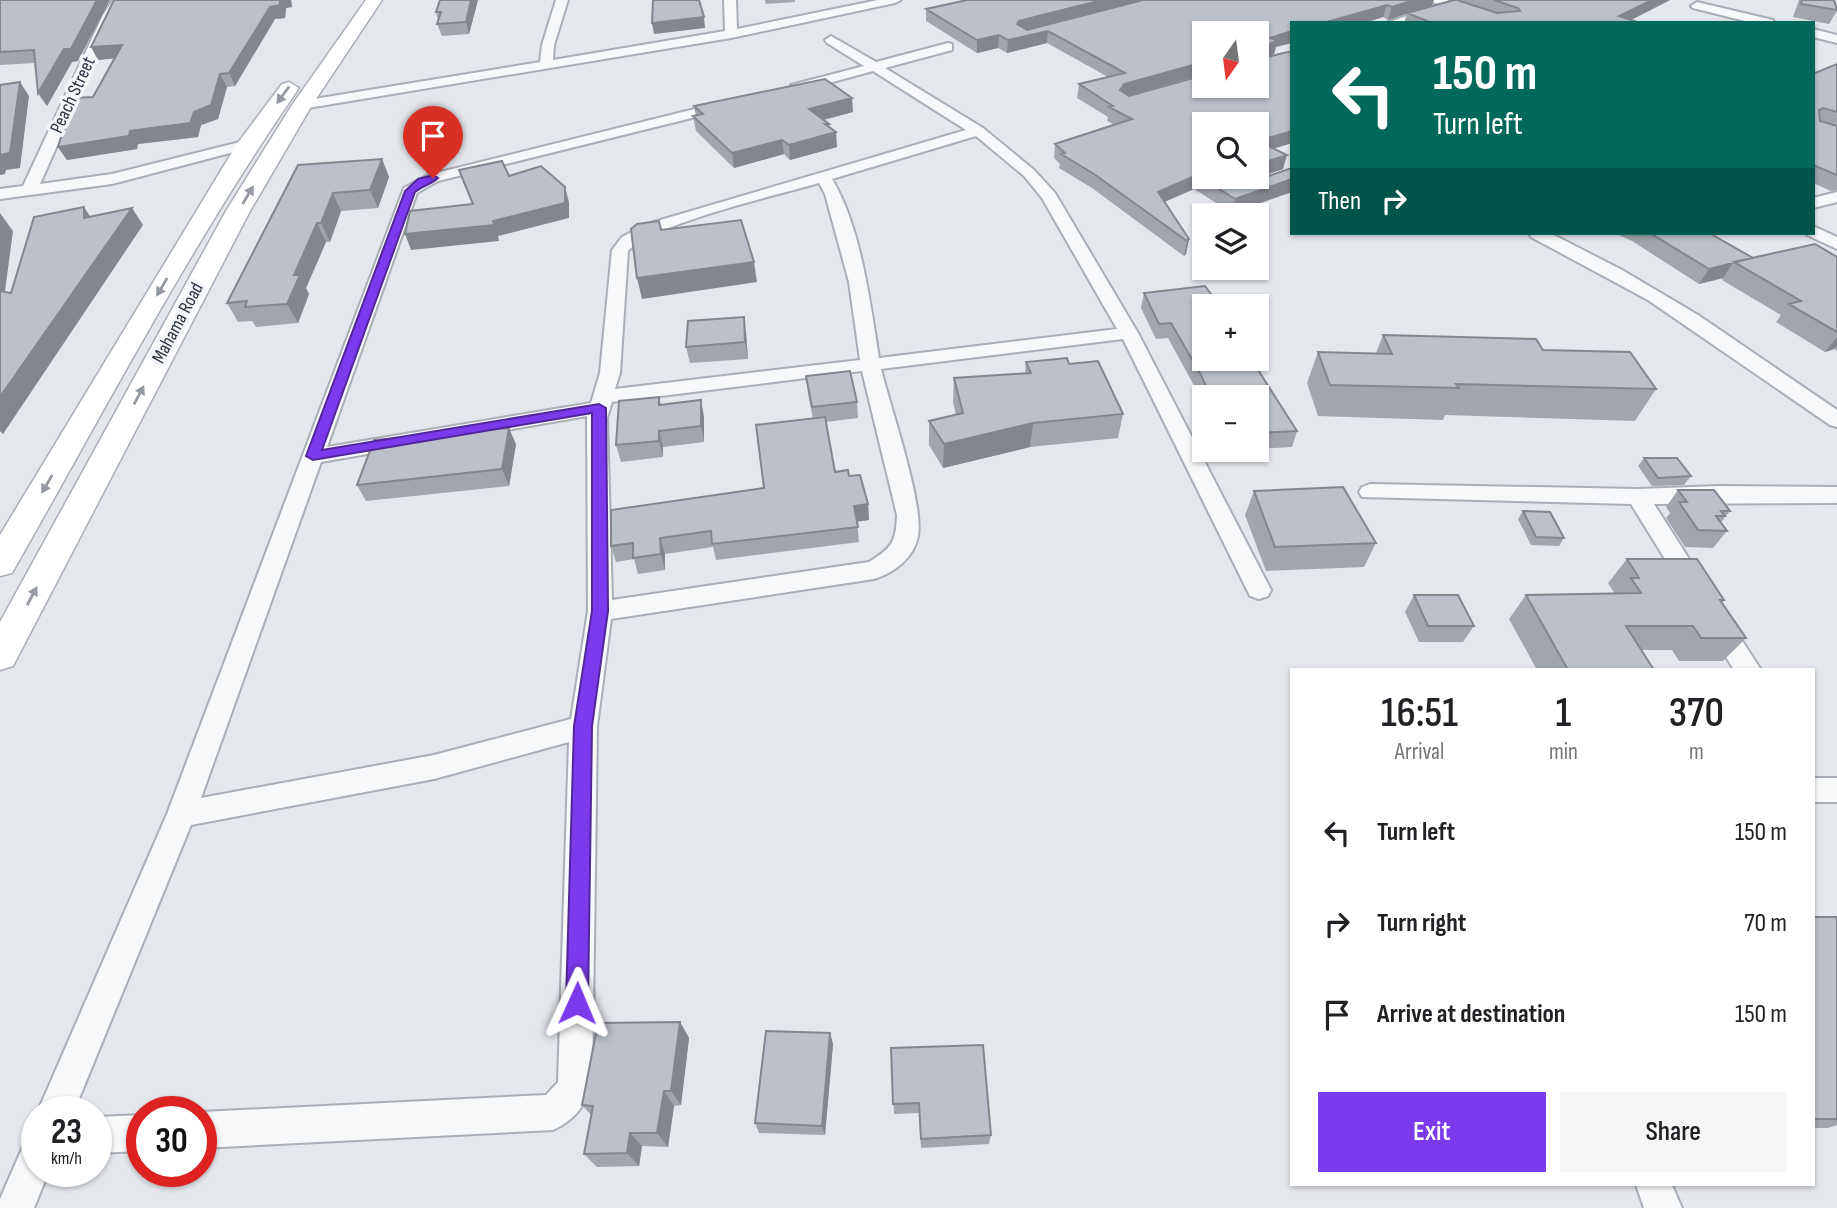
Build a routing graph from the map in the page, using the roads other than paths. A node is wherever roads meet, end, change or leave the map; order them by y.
1 (119, 0) edge
2 (352, 0) edge
3 (374, 0) edge
4 (562, 0) edge
5 (730, 0) edge
6 (891, 0) edge
7 (1435, 0) edge
8 (1697, 6) dead end
9 (1400, 21) edge
10 (1761, 21) edge
11 (731, 34) junction
12 (1815, 34) edge
13 (1837, 39) edge
14 (831, 40) dead end
15 (948, 47) dead end
16 (546, 65) junction
17 (875, 69) junction
18 (781, 92) edge
19 (741, 102) edge
20 (302, 105) junction
21 (978, 131) junction
22 (248, 144) junction
23 (823, 177) junction
24 (29, 191) junction
25 (0, 194) edge
26 (1837, 197) edge
27 (1815, 202) edge
28 (1815, 232) edge
29 (1542, 235) edge
30 (1837, 244) edge
31 (1129, 333) junction
32 (870, 365) junction
33 (602, 402) junction
34 (1837, 420) edge
35 (313, 456) junction
36 (1370, 492) dead end
37 (1837, 495) edge
38 (1638, 496) junction
39 (0, 564) edge
40 (1259, 590) dead end
41 (600, 611) junction
42 (0, 656) edge
43 (1747, 668) edge
44 (583, 726) junction
45 (180, 814) junction
46 (62, 1096) edge
47 (217, 1129) edge
48 (1654, 1186) edge
49 (24, 1187) edge
50 (15, 1208) edge
51 (1663, 1208) edge

1 - 24 street, Peach Street
2 -> 22 street, Mahama Road
3 - 20 street, Mahama Road
4 - 16 street
5 - 11 street
6 - 11 street
7 - 9 street
8 - 10 street
11 - 16 street
12 - 13 street
14 - 17 street
15 - 17 street
16 - 20 street
17 - 18 street
17 - 21 street
19 - 35 street
42 -> 20 street, Mahama Road
21 - 23 street
21 - 31 street
22 - 24 street
22 -> 39 street, Mahama Road
23 - 32 street
23 - 33 street
24 - 25 street
26 - 27 street
28 - 30 street
29 - 34 street
31 - 32 street
31 - 40 street
32 - 33 street
32 - 41 street
33 - 35 street
33 - 41 street
35 - 45 street
36 - 38 street
37 - 38 street
38 - 43 street
41 - 44 street
44 - 45 street
44 - 47 street
45 - 46 street
48 - 51 street
49 - 50 street

